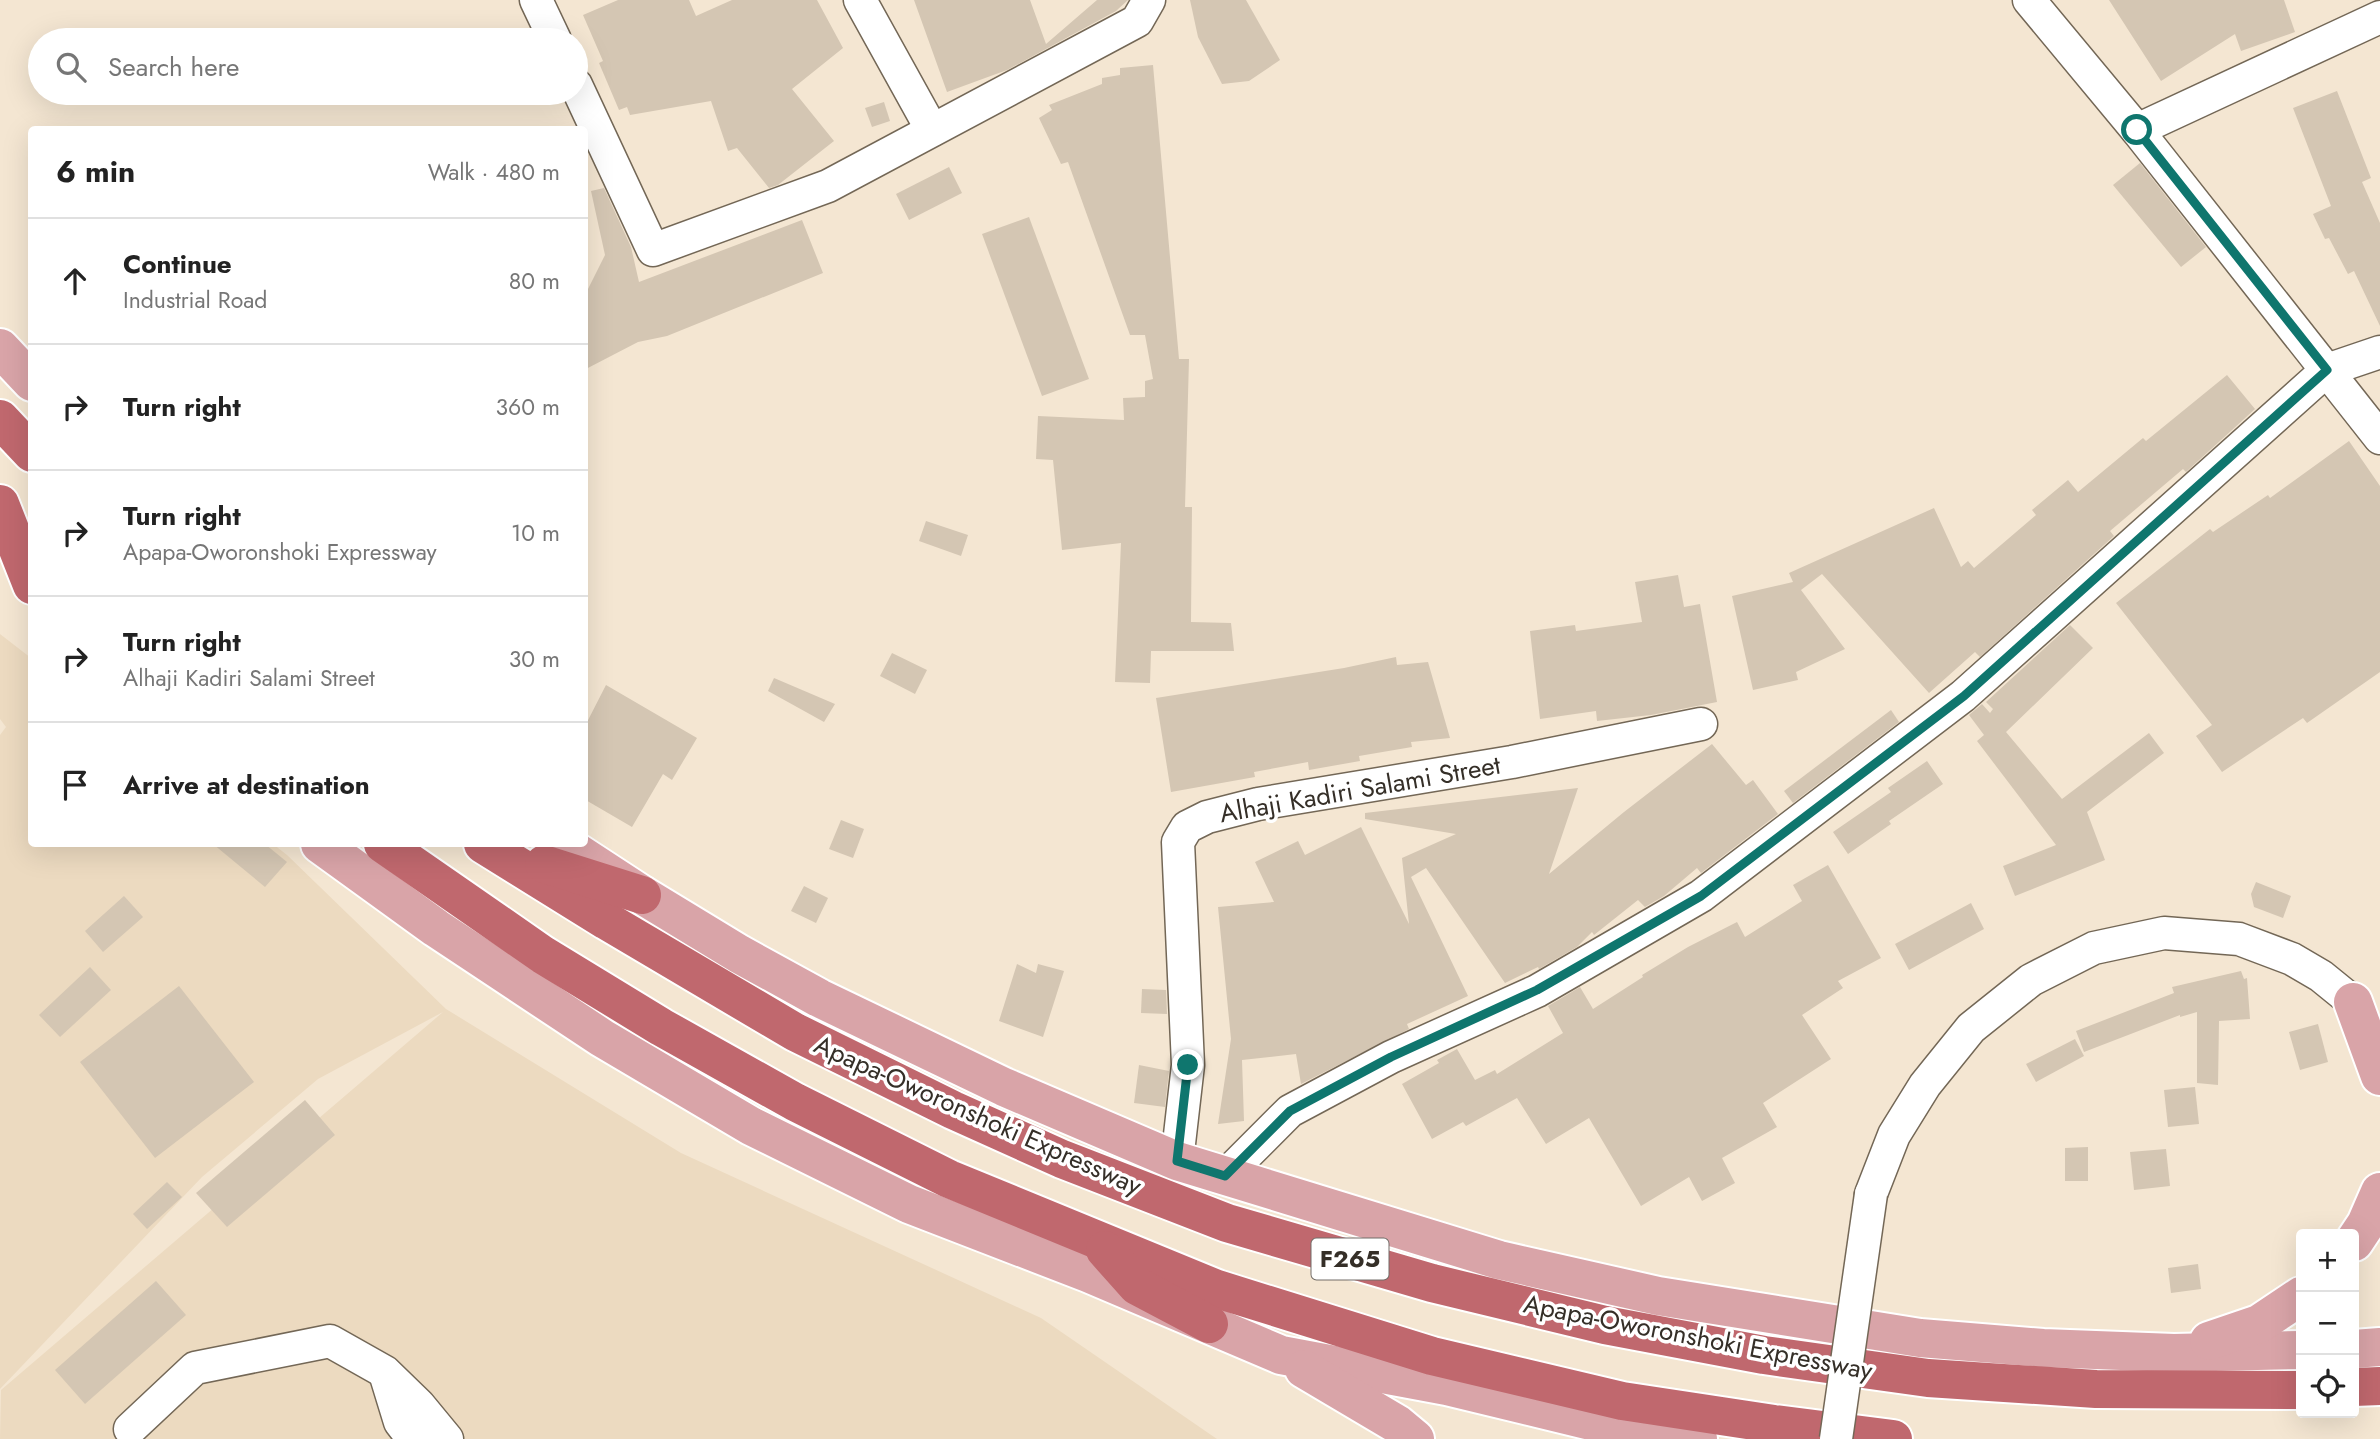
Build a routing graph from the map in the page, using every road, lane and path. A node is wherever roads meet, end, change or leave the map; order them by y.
1 (536, 0) edge
2 (860, 0) edge
3 (1149, 0) edge
4 (2029, 0) edge
5 (2380, 17) edge
6 (549, 28) edge
7 (585, 105) edge
8 (2137, 130) junction
9 (932, 131) junction
10 (0, 348) edge
11 (2380, 352) edge
12 (2327, 370) junction
13 (28, 378) edge
14 (0, 419) edge
15 (2380, 438) edge
16 (28, 449) edge
17 (0, 503) edge
18 (28, 530) edge
19 (0, 555) edge
20 (28, 577) edge
21 (28, 582) edge
22 (1701, 724) dead end
23 (324, 847) edge
24 (387, 847) edge
25 (489, 847) edge
26 (513, 847) edge
27 (553, 852) edge
28 (642, 895) joint
29 (607, 921) junction
30 (2367, 1011) edge
31 (2380, 1076) edge
32 (1177, 1161) junction
33 (1225, 1176) junction
34 (2380, 1192) edge
35 (2359, 1234) edge
36 (1092, 1257) junction
37 (2296, 1299) edge
38 (1213, 1307) junction
39 (2380, 1347) edge
40 (2359, 1349) edge
41 (2296, 1350) edge
42 (2174, 1353) junction
43 (1281, 1355) junction
44 (385, 1372) junction
45 (2380, 1385) edge
46 (2359, 1387) edge
47 (2296, 1390) edge
48 (130, 1429) dead end
49 (413, 1439) edge
50 (447, 1439) edge
51 (1415, 1439) edge
52 (1698, 1439) edge
53 (1836, 1439) edge
54 (1894, 1439) edge

1 - 6 street
2 - 9 street
3 - 9 street
4 - 8 street
5 - 8 street
7 - 9 street
8 - 12 street
10 - 13 main road
11 - 12 street
12 - 15 street
12 - 33 street
14 - 16 highway
17 - 18 highway
17 - 20 highway
19 - 21 highway
22 - 32 street, Alhaji Kadiri Salami Street
23 - 36 main road
24 - 36 highway, F265
25 - 29 highway, Apapa-Oworonshoki Expressway / F265
26 - 27 highway
27 - 28 highway
27 - 29 highway
28 - 32 main road, Apapa-Oworonshoki Expressway
29 - 47 highway, Apapa-Oworonshoki Expressway / F265
30 - 31 main road
30 - 53 street, bridge
32 - 33 main road, Apapa-Oworonshoki Expressway
33 - 42 main road, Apapa-Oworonshoki Expressway
34 - 35 main road
36 - 38 highway, F265
36 - 38 highway
37 - 42 main road
38 - 43 main road
38 - 54 highway, F265
39 - 40 main road
41 - 42 main road, Apapa-Oworonshoki Expressway
43 - 51 main road
43 - 52 main road
44 - 48 street
44 - 49 street
44 - 50 street
45 - 46 highway

